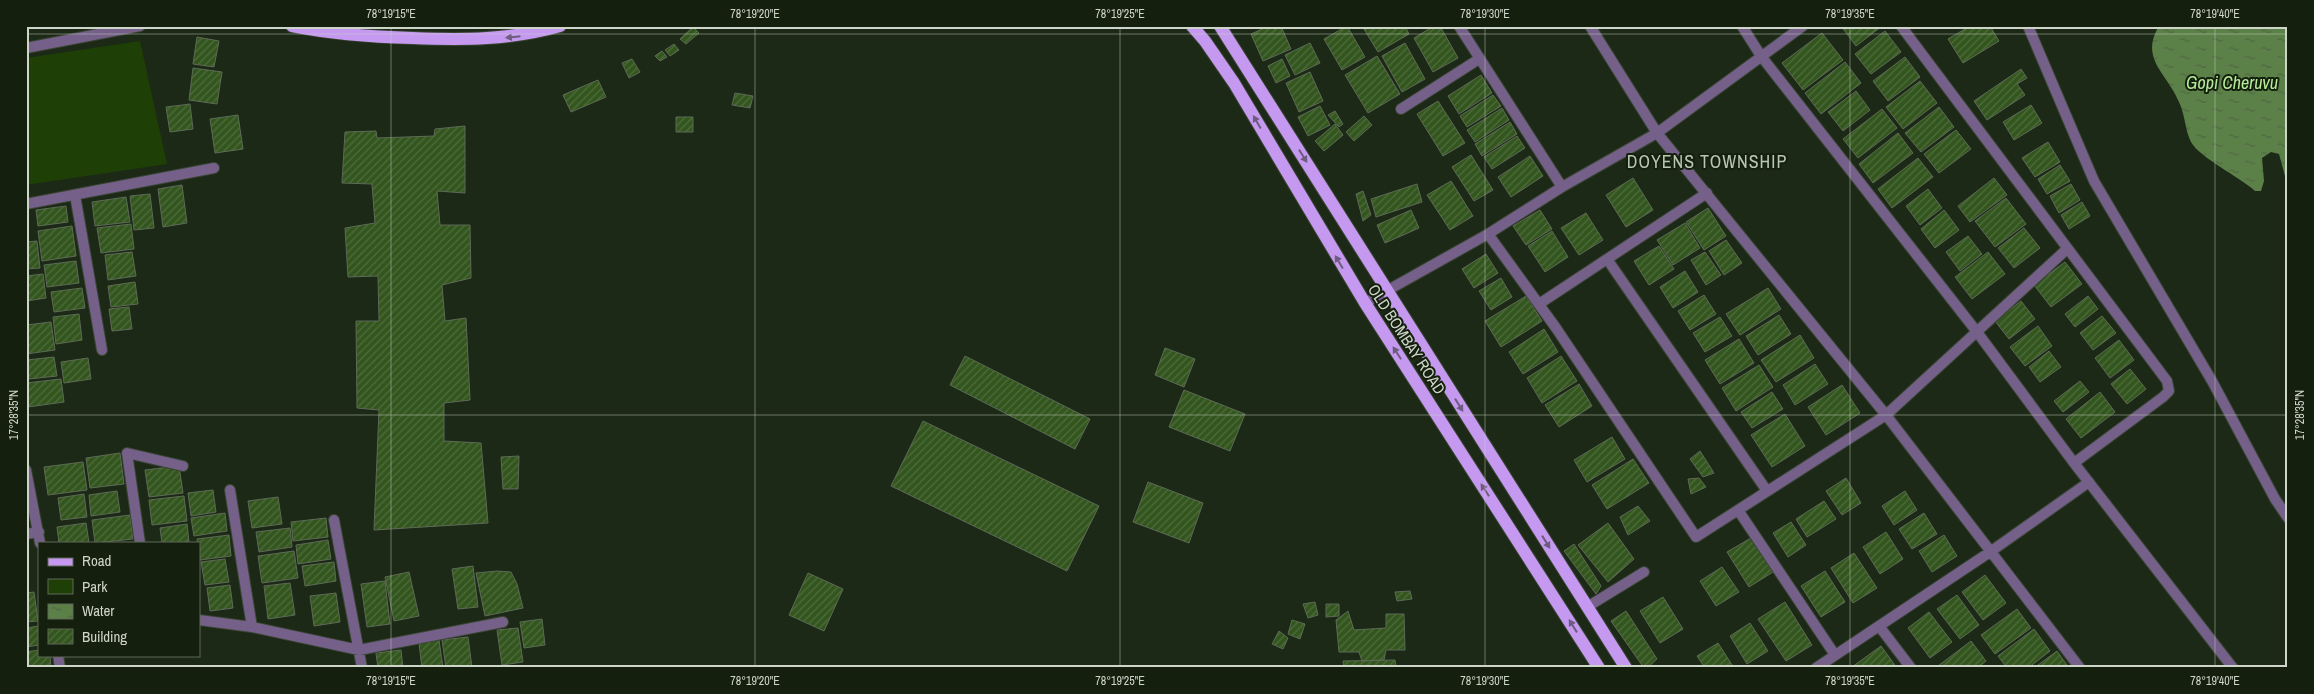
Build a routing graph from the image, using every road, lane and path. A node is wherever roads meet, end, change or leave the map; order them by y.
1 (140, 26) edge
2 (292, 26) edge
3 (560, 26) edge
4 (1192, 26) edge
5 (1459, 26) edge
6 (1590, 26) edge
7 (1742, 26) edge
8 (1803, 26) edge
9 (1901, 26) edge
10 (2028, 26) edge
11 (1226, 29) edge
12 (26, 48) edge
13 (1761, 56) junction
14 (1479, 59) junction
15 (1401, 108) dead end
16 (1657, 133) junction
17 (214, 168) dead end
18 (1562, 186) junction
19 (1707, 192) junction
20 (75, 195) junction
21 (26, 204) edge
22 (1488, 234) junction
23 (2067, 249) junction
24 (1607, 258) junction
25 (1387, 290) junction
26 (1364, 303) junction
27 (1539, 304) junction
28 (1977, 332) junction
29 (102, 350) dead end
30 (1886, 415) junction
31 (2074, 463) junction
32 (183, 466) dead end
33 (26, 470) edge
34 (2089, 482) junction
35 (230, 490) dead end
36 (1767, 491) junction
37 (1738, 510) junction
38 (2288, 518) edge
39 (334, 520) dead end
40 (39, 532) junction
41 (26, 534) edge
42 (40, 542) edge
43 (140, 542) edge
44 (1990, 552) junction
45 (1644, 572) dead end
46 (1587, 608) junction
47 (200, 620) edge
48 (503, 622) dead end
49 (1879, 626) junction
50 (252, 627) junction
51 (359, 650) junction
52 (1836, 655) junction
53 (362, 668) edge
54 (1599, 668) edge
55 (1626, 668) edge
56 (1816, 668) edge
57 (1911, 668) edge
58 (2080, 668) edge
59 (2233, 668) edge

1 - 12 street
3 -> 2 main road
26 -> 4 main road, OLD BOMBAY ROAD
5 - 14 street
6 - 16 street
7 - 13 street
8 - 13 street
9 - 23 street
10 - 38 street
11 -> 25 main road, OLD BOMBAY ROAD
13 - 16 street
13 - 28 street
14 - 15 street
14 - 18 street
16 - 18 street
16 - 19 street
17 - 20 street
18 - 22 street
19 - 24 street
19 - 30 street
20 - 21 street
20 - 29 street
22 - 25 street
22 - 27 street
23 - 28 street
23 - 31 street
24 - 27 street
24 - 36 street
25 - 26 street
25 -> 46 main road, OLD BOMBAY ROAD
54 -> 26 main road, OLD BOMBAY ROAD
27 - 37 street
28 - 30 street
28 - 31 street
30 - 36 street
30 - 44 street
31 - 34 street
32 - 43 street
33 - 40 street
34 - 44 street
34 - 59 street
35 - 50 street
36 - 37 street
37 - 52 street
39 - 51 street
40 - 41 street
40 - 42 street
44 - 49 street
44 - 58 street
45 - 46 street
46 - 55 main road, OLD BOMBAY ROAD
47 - 50 street
48 - 51 street
49 - 52 street
49 - 57 street
50 - 51 street
51 - 53 street
52 - 56 street

